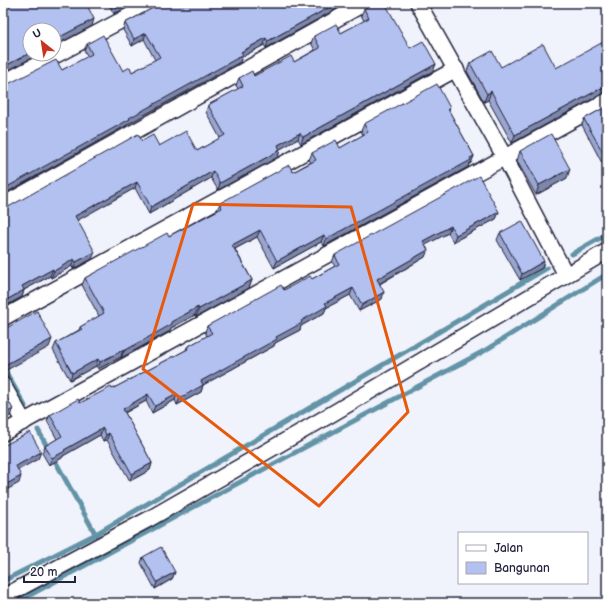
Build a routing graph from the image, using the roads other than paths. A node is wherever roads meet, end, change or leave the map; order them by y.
1 (154, 3) edge
2 (365, 3) edge
3 (418, 3) edge
4 (456, 69) junction
5 (3, 83) edge
6 (607, 101) edge
7 (504, 156) junction
8 (3, 205) edge
9 (607, 251) edge
10 (566, 275) junction
11 (3, 318) edge
12 (3, 385) edge
13 (24, 422) junction
14 (3, 433) edge
15 (3, 597) edge

1 - 5 street
2 - 8 street
3 - 4 street
4 - 7 street
4 - 11 street
6 - 7 street
7 - 10 street
7 - 13 street
9 - 10 street
10 - 15 street
12 - 13 street
13 - 14 street

